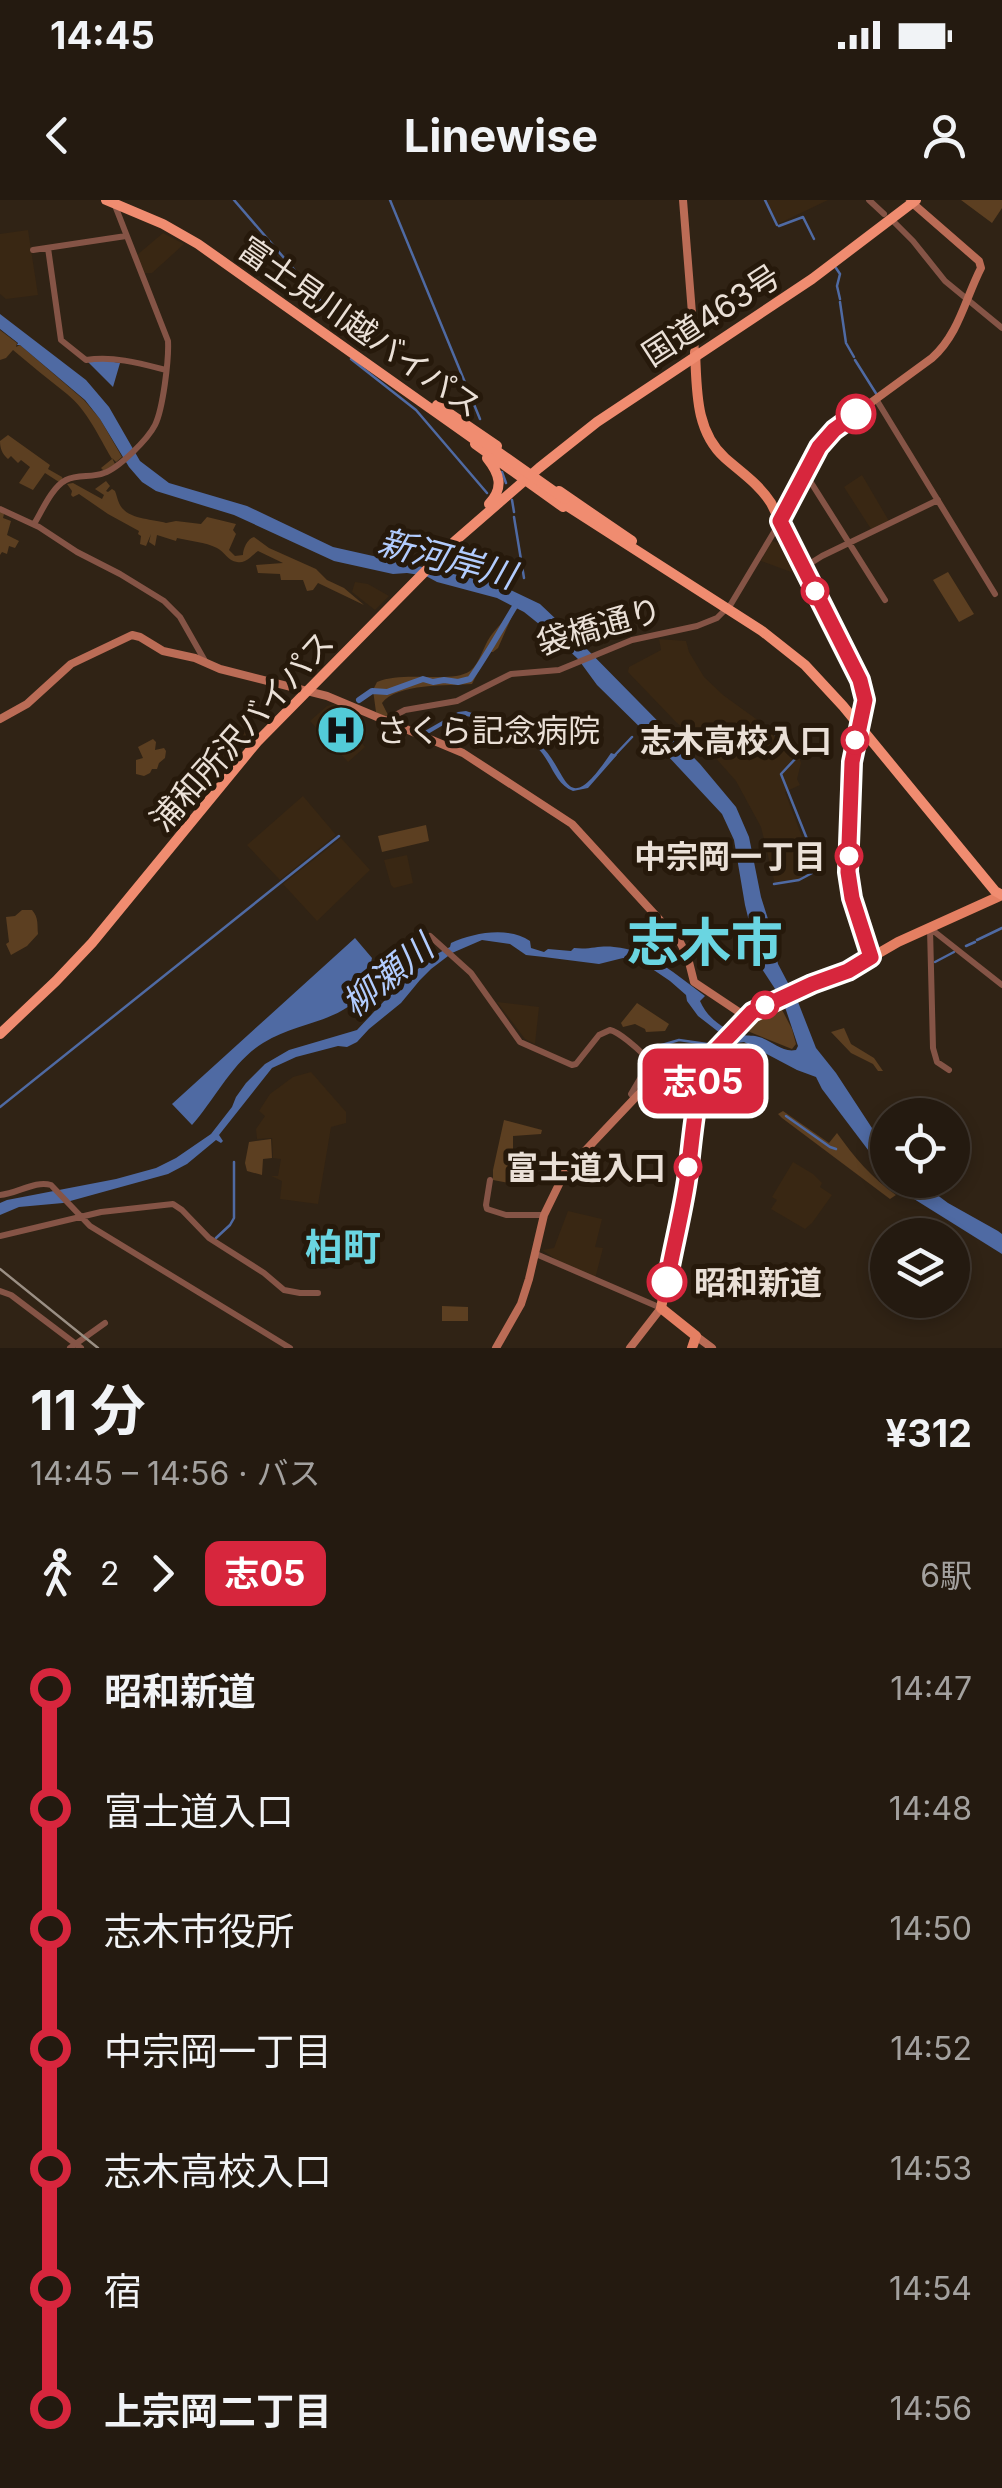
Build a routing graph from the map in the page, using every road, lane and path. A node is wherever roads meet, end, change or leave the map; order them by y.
1 (683, 200) edge
2 (869, 200) edge
3 (113, 201) edge
4 (911, 201) edge
5 (884, 214) dead end
6 (894, 222) dead end
7 (126, 236) junction
8 (48, 248) junction
9 (33, 250) dead end
10 (966, 300) junction
11 (1002, 328) edge
12 (695, 354) junction
13 (166, 370) junction
14 (417, 396) junction
15 (876, 400) junction
16 (482, 445) junction
17 (805, 473) junction
18 (521, 481) junction
19 (563, 500) junction
20 (938, 500) junction
21 (0, 509) edge
22 (485, 509) junction
23 (780, 521) junction
24 (34, 524) junction
25 (850, 544) junction
26 (636, 546) junction
27 (432, 561) junction
28 (652, 562) junction
29 (805, 570) junction
30 (995, 594) dead end
31 (886, 600) dead end
32 (728, 607) junction
33 (205, 662) junction
34 (304, 690) junction
35 (0, 720) edge
36 (386, 720) junction
37 (860, 723) junction
38 (1002, 895) edge
39 (930, 928) junction
40 (430, 936) dead end
41 (871, 957) junction
42 (1002, 985) edge
43 (743, 1018) junction
44 (0, 1031) edge
45 (706, 1064) junction
46 (949, 1070) dead end
47 (634, 1098) junction
48 (490, 1180) dead end
49 (0, 1195) edge
50 (78, 1214) junction
51 (544, 1215) junction
52 (0, 1236) edge
53 (536, 1254) junction
54 (0, 1291) edge
55 (318, 1293) dead end
56 (660, 1308) junction
57 (105, 1324) dead end
58 (694, 1342) edge
59 (76, 1347) edge
60 (290, 1348) edge
61 (496, 1348) edge
62 (630, 1348) edge
63 (712, 1348) edge

1 - 12 main road
2 - 5 street
3 - 7 street
3 - 14 highway, 富士見川越バイパス
4 - 10 main road
4 - 12 highway, 国道463号
6 - 10 street
7 - 8 street
7 - 13 street
8 - 9 street
8 - 13 street
10 - 11 street
10 - 15 main road
12 - 18 highway, 国道463号
12 - 23 main road
13 - 24 street
14 - 16 highway, 富士見川越バイパス
14 - 18 highway
15 - 17 main road
15 - 20 street
16 - 18 highway, 富士見川越バイパス, bridge
16 - 22 highway
17 - 23 main road
17 - 25 street
18 - 19 highway, bridge
18 - 22 highway, 浦和所沢バイパス
18 - 26 highway
18 - 27 highway, 浦和所沢バイパス
18 - 28 highway
19 - 26 highway
19 - 28 highway
20 - 25 street
20 - 30 street
21 - 24 street
22 - 27 highway, 浦和所沢バイパス
23 - 29 main road
23 - 32 street
24 - 33 street
25 - 29 street
25 - 31 street
26 - 32 highway
27 - 34 highway, 浦和所沢バイパス
28 - 32 highway
29 - 37 main road
32 - 36 street, 袋橋通り
32 - 37 highway
33 - 34 main road
33 - 35 main road
34 - 36 main road
34 - 44 highway, 浦和所沢バイパス
36 - 43 main road
37 - 38 highway
37 - 41 main road
38 - 39 main road
39 - 41 main road
39 - 42 street
39 - 46 street
40 - 47 street
41 - 43 main road
43 - 45 main road
45 - 47 main road
45 - 56 main road
47 - 51 main road
48 - 51 street
49 - 50 street
50 - 52 street
50 - 55 street
50 - 60 street
51 - 53 main road
53 - 56 street
53 - 61 main road
54 - 59 street
56 - 58 main road
56 - 62 main road
57 - 59 street
58 - 63 main road

